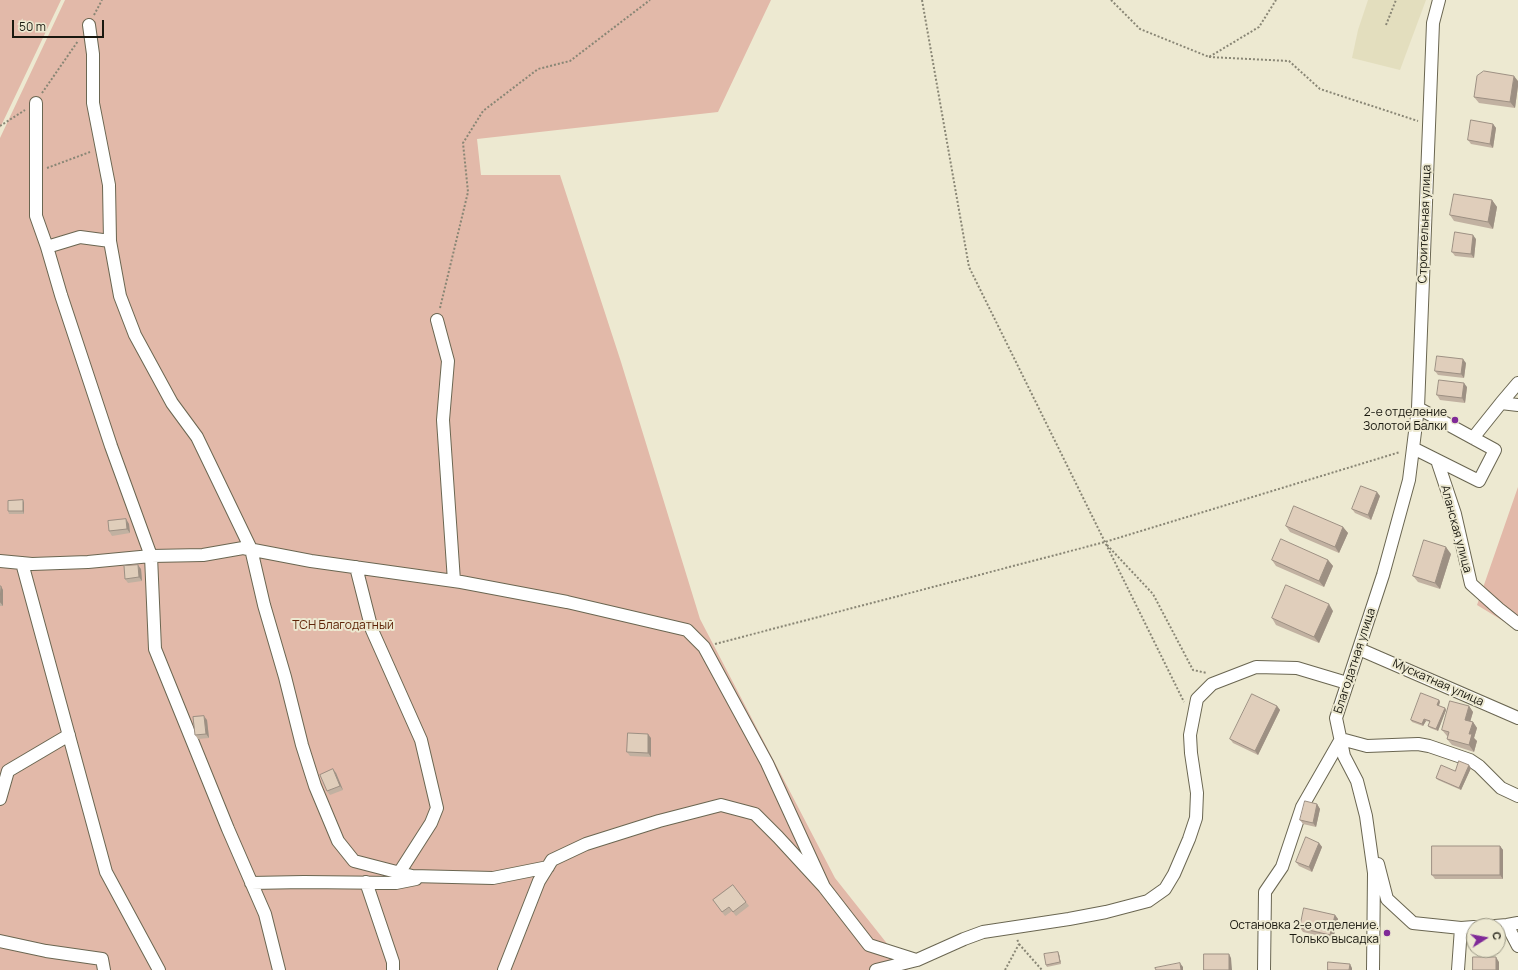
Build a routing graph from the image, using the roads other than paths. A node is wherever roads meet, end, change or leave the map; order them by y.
1 (1439, 0) edge
2 (89, 24) road end
3 (36, 103) road end
4 (110, 242) junction
5 (47, 246) junction
6 (437, 320) road end
7 (1518, 384) edge
8 (1501, 403) junction
9 (1518, 405) edge
10 (1418, 408) junction
11 (1473, 438) junction
12 (1413, 448) junction
13 (1437, 460) junction
14 (251, 549) junction
15 (151, 556) junction
16 (0, 561) edge
17 (22, 563) junction
18 (356, 567) junction
19 (454, 581) junction
20 (1518, 624) edge
21 (1359, 649) junction
22 (1347, 683) junction
23 (1518, 718) edge
24 (69, 735) junction
25 (1341, 739) junction
26 (1518, 796) edge
27 (0, 799) edge
28 (1366, 816) junction
29 (548, 867) junction
30 (400, 873) junction
31 (425, 877) junction
32 (366, 882) junction
33 (251, 883) junction
34 (824, 887) junction
35 (1507, 925) edge
36 (1461, 928) junction
37 (1466, 928) edge
38 (0, 941) edge
39 (1518, 946) edge
40 (917, 960) junction
41 (104, 970) edge
42 (159, 970) edge
43 (279, 970) edge
44 (393, 970) edge
45 (504, 970) edge
46 (876, 970) edge
47 (1264, 970) edge
48 (1373, 970) edge
49 (1458, 970) edge

1 - 10 street, Строительная улица
2 - 4 street
3 - 5 street
4 - 5 street
4 - 14 street
5 - 15 street
6 - 19 street
7 - 8 street
8 - 9 street
8 - 11 street
10 - 11 street
10 - 12 street, Строительная улица
11 - 13 street
12 - 13 street
12 - 21 street, Благодатная улица
13 - 20 street, Аланская улица
14 - 15 street
14 - 18 street
14 - 30 street
15 - 17 street
15 - 33 street
16 - 17 street
17 - 24 street
18 - 19 street
18 - 30 street
19 - 34 street
21 - 22 street, Благодатная улица
21 - 23 street, Мускатная улица
22 - 25 street, Благодатная улица
22 - 40 street
24 - 27 street
24 - 42 street
25 - 26 street
25 - 28 street, Благодатная улица
25 - 47 street
28 - 36 street
28 - 48 street, Благодатная улица
29 - 31 street
29 - 34 street
29 - 45 street
30 - 31 street
31 - 32 street
32 - 33 street
32 - 44 street
33 - 43 street
34 - 40 street
35 - 39 street
36 - 37 street
36 - 49 street
38 - 41 street
40 - 46 street

